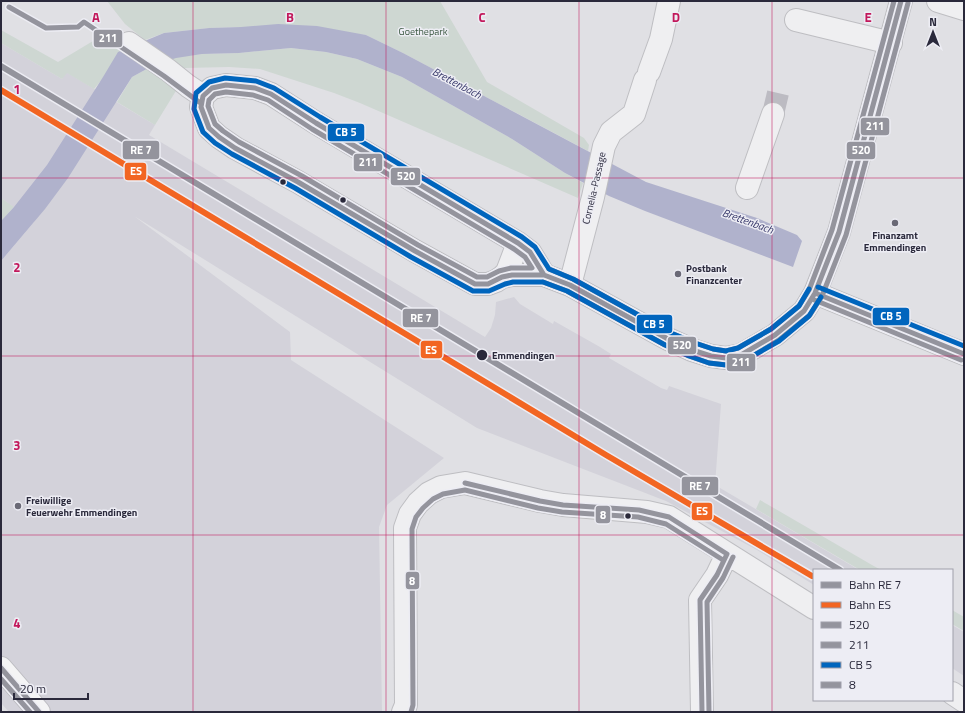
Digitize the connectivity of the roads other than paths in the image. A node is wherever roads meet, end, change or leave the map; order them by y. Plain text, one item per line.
1 (669, 1) edge
2 (902, 1) edge
3 (938, 1) edge
4 (964, 9) edge
5 (796, 20) dead end
6 (129, 43) dead end
7 (891, 43) junction
8 (203, 96) junction
9 (773, 114) tunnel mouth
10 (747, 188) dead end
11 (518, 242) junction
12 (544, 275) junction
13 (502, 277) junction
14 (570, 285) junction
15 (815, 293) junction
16 (964, 354) edge
17 (727, 554) junction
18 (813, 607) edge
19 (1, 668) edge
20 (953, 694) edge
21 (964, 700) edge
22 (39, 712) edge
23 (403, 712) edge
24 (702, 712) edge

1 - 14 street, Cornelia-Passage
2 - 7 street
3 - 4 street
5 - 7 street
6 - 8 street
7 - 15 street
8 - 11 street
8 - 13 street
9 - 10 street
11 - 12 street
11 - 13 street
12 - 13 street
12 - 14 street
14 - 15 street
15 - 16 street
17 - 18 street
17 - 23 street
17 - 24 street
19 - 22 main road
20 - 21 street

